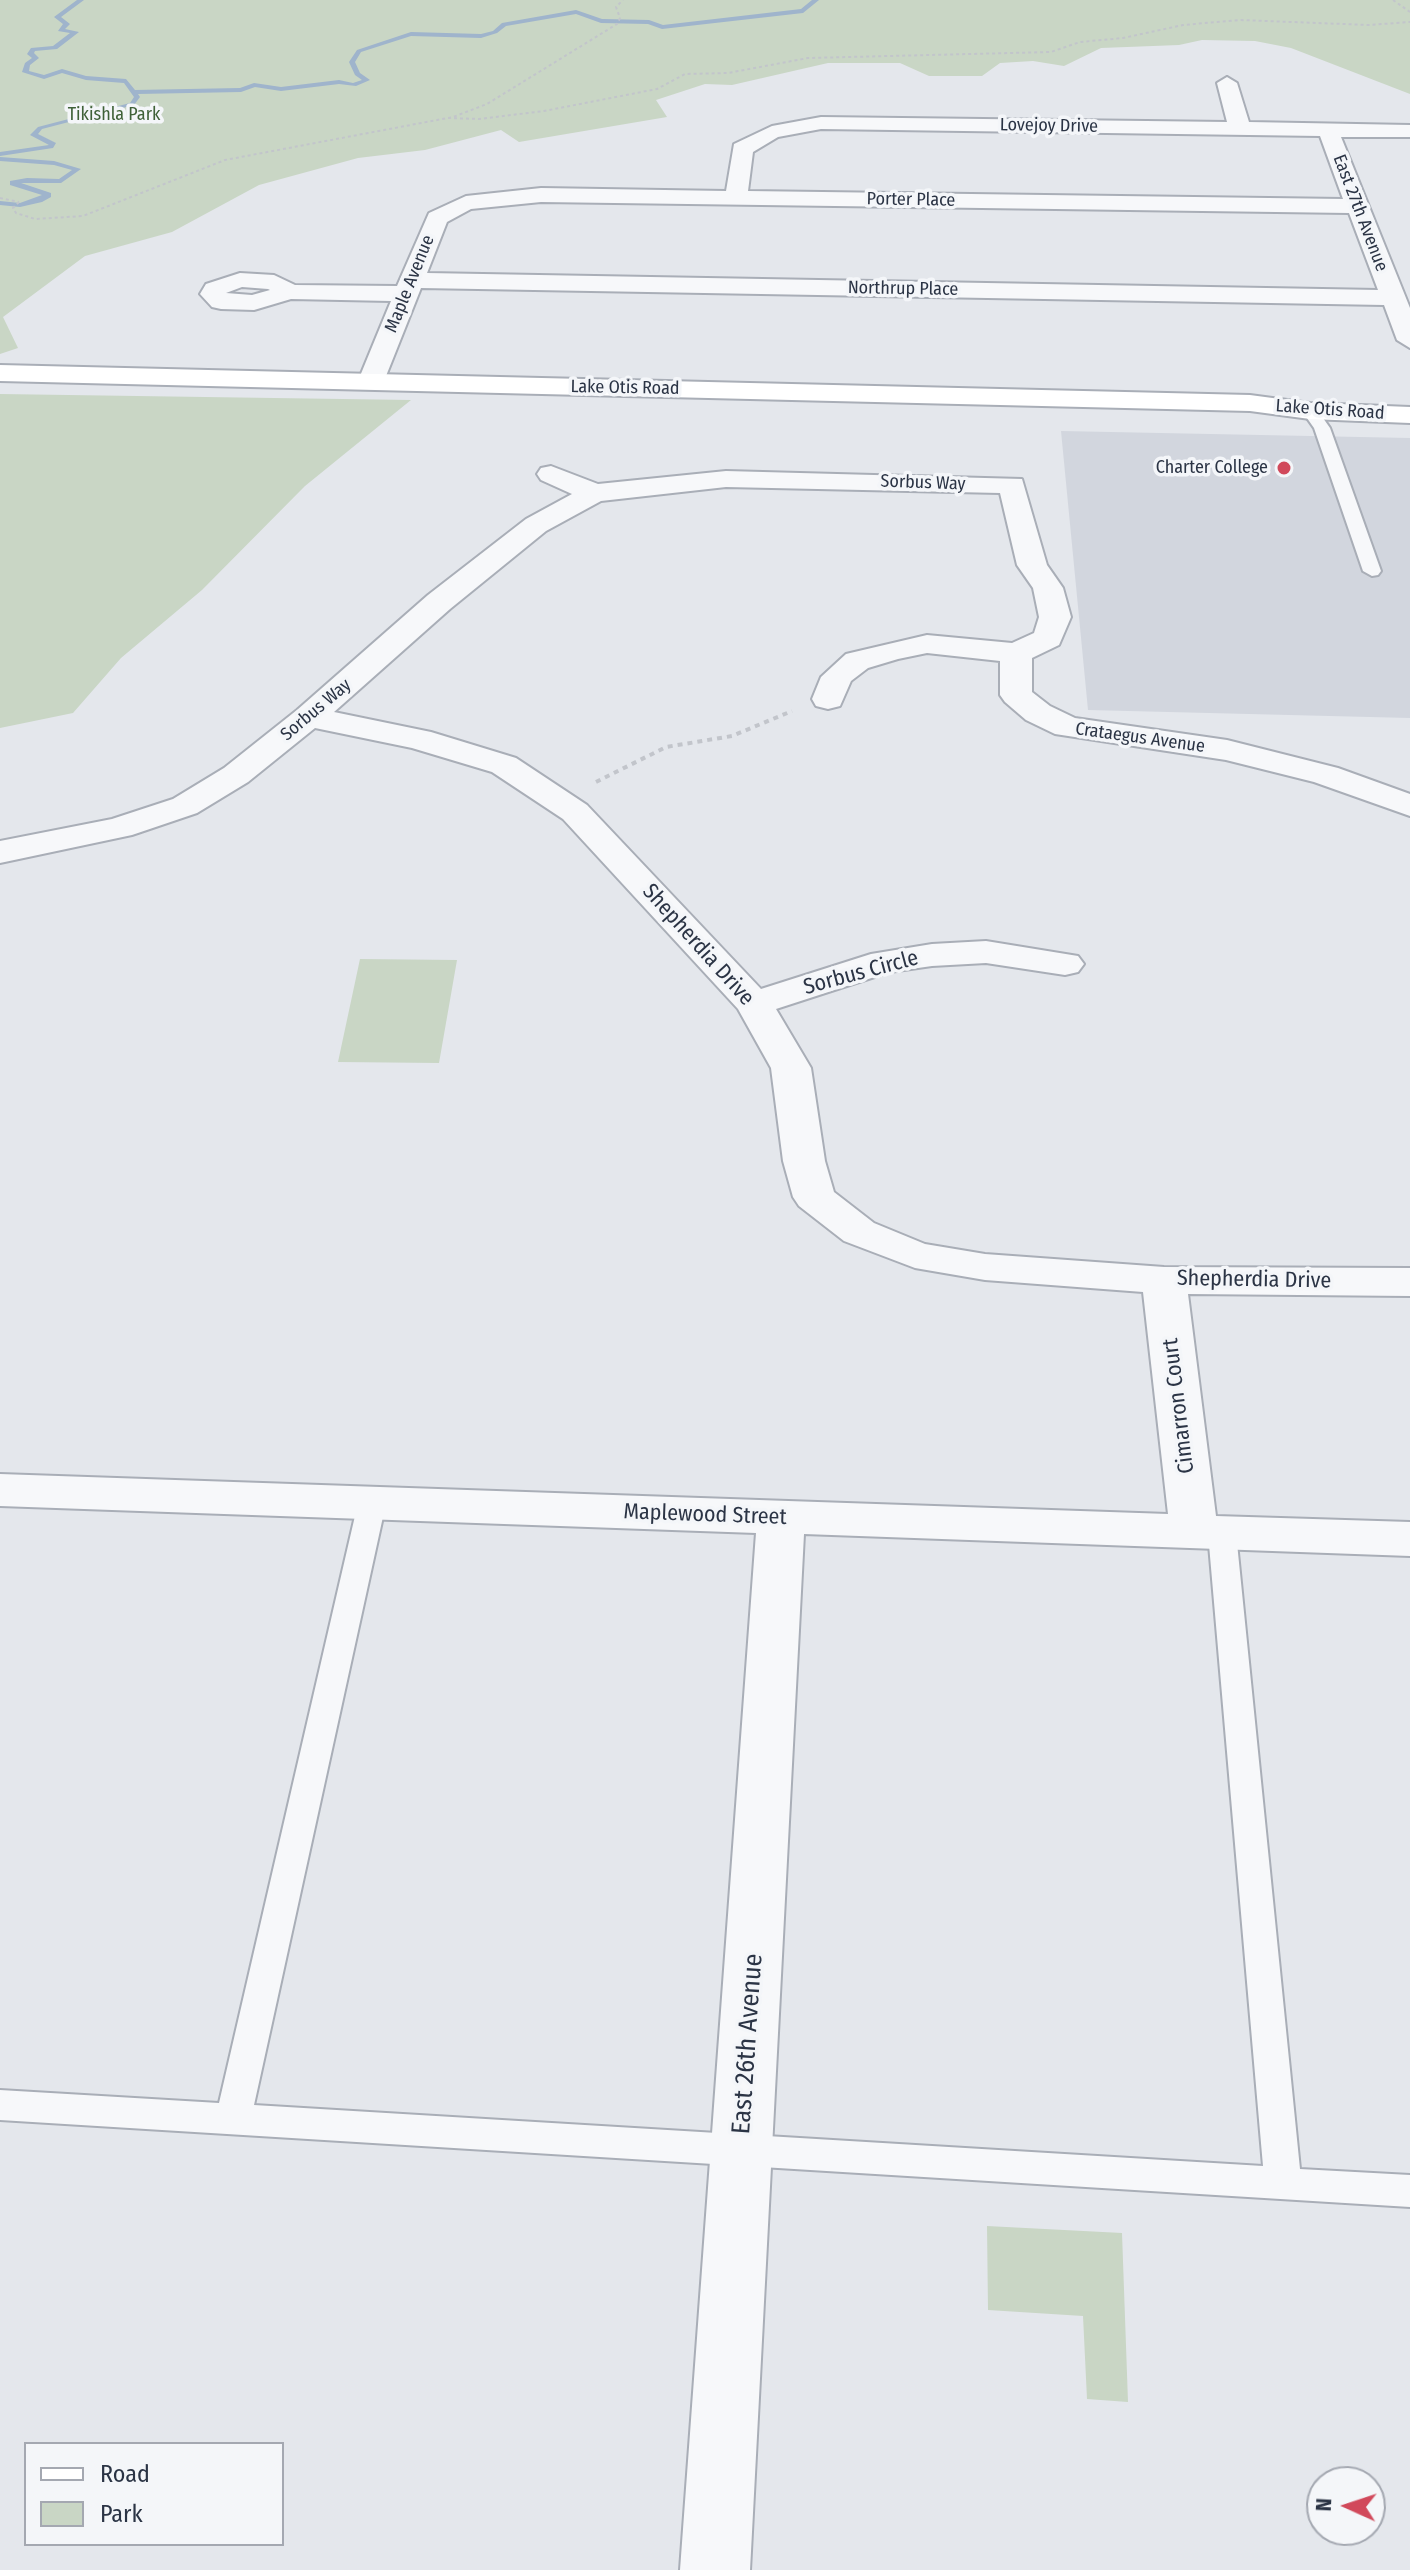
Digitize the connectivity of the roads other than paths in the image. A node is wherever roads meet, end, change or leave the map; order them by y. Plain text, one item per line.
1 (1227, 83) dead end
2 (1240, 129) junction
3 (1328, 130) junction
4 (1410, 131) edge
5 (736, 198) junction
6 (466, 203) joint
7 (1356, 206) junction
8 (409, 287) junction
9 (289, 292) dead end
10 (1393, 298) junction
11 (1410, 340) edge
12 (0, 373) edge
13 (371, 381) junction
14 (1410, 400) edge
15 (1250, 403) junction
16 (1310, 411) junction
17 (1410, 415) edge
18 (551, 474) dead end
19 (594, 493) junction
20 (1372, 571) dead end
21 (1016, 653) junction
22 (828, 699) road end
23 (309, 717) junction
24 (1410, 806) edge
25 (0, 852) edge
26 (1065, 964) dead end
27 (754, 1004) junction
28 (1164, 1280) junction
29 (1410, 1282) edge
30 (0, 1490) edge
31 (372, 1503) junction
32 (781, 1518) junction
33 (1208, 1532) junction
34 (1410, 1539) edge
35 (0, 2105) edge
36 (233, 2120) junction
37 (741, 2151) junction
38 (1283, 2184) junction
39 (1410, 2191) edge
40 (715, 2570) edge

1 - 2 street
2 - 3 street, Lovejoy Drive
2 - 5 street, Lovejoy Drive
3 - 4 street, Lovejoy Drive
3 - 7 street, East 27th Avenue
5 - 6 street, Porter Place
5 - 7 street, Porter Place
6 - 8 street, Maple Avenue
7 - 10 street, East 27th Avenue
8 - 9 street, Northrup Place
8 - 10 street, Northrup Place
8 - 13 street, Maple Avenue
10 - 11 street, East 27th Avenue
12 - 13 main road, Lake Otis Road
13 - 15 main road, Lake Otis Road
14 - 15 main road, Lake Otis Road
15 - 16 main road, Lake Otis Road
16 - 17 main road, Lake Otis Road
16 - 20 lane
18 - 19 street, Sorbus Way
19 - 21 street, Sorbus Way
19 - 23 street, Sorbus Way
21 - 22 street
21 - 24 street, Crataegus Avenue
23 - 25 street, Sorbus Way
23 - 27 street, Shepherdia Drive
26 - 27 street, Sorbus Circle
27 - 28 street, Shepherdia Drive
28 - 29 street, Shepherdia Drive
28 - 33 street, Cimarron Court
30 - 31 street, Maplewood Street
31 - 32 street, Maplewood Street
31 - 36 lane
32 - 33 street, Maplewood Street
32 - 37 street, East 26th Avenue
33 - 34 street, Maplewood Street
33 - 38 lane
35 - 36 lane
36 - 37 lane
37 - 38 lane
37 - 40 street, East 26th Avenue
38 - 39 lane

